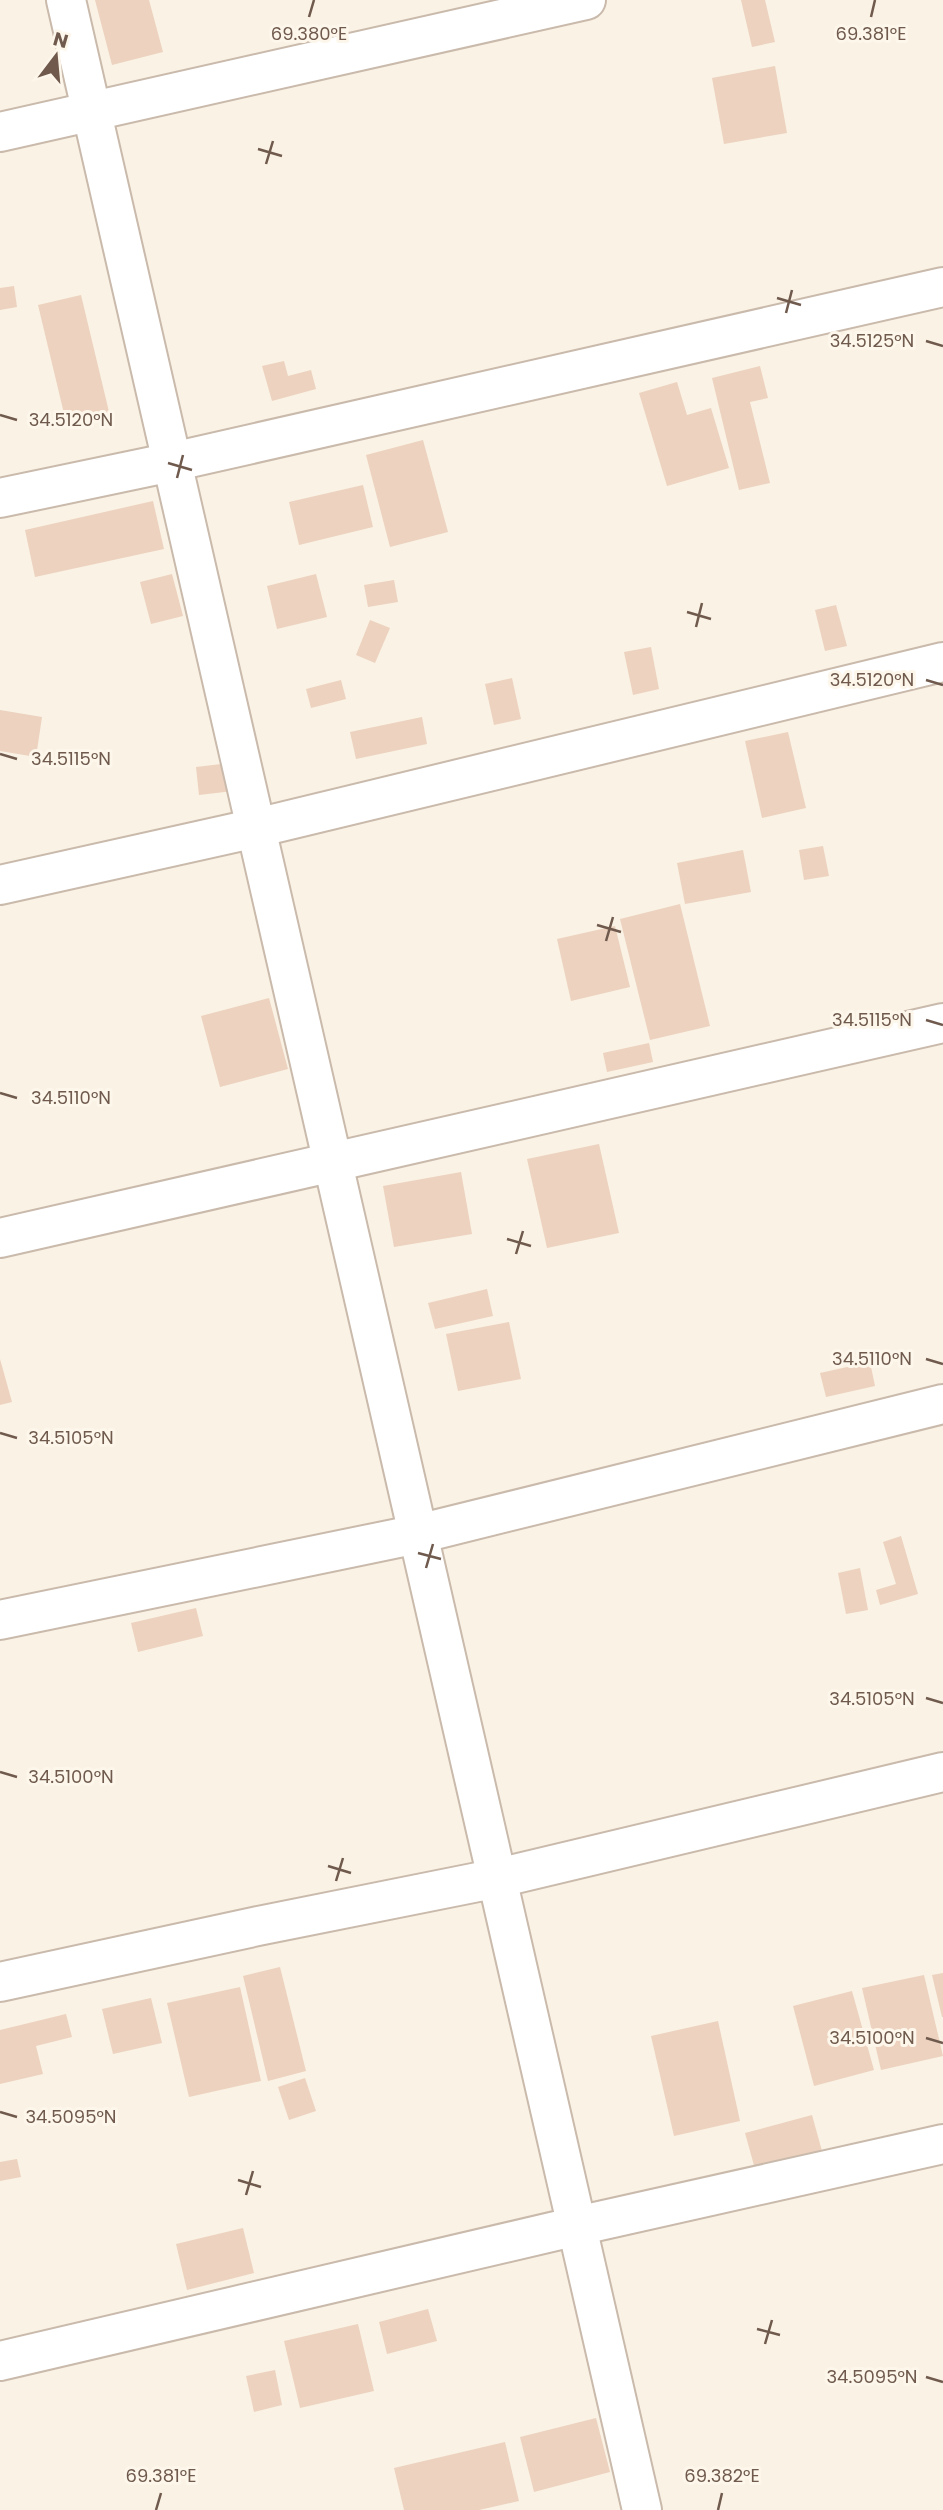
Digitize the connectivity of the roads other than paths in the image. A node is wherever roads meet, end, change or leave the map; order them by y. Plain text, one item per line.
1 (66, 0) edge
2 (586, 0) edge
3 (92, 113) junction
4 (0, 132) edge
5 (943, 286) edge
6 (172, 462) junction
7 (0, 498) edge
8 (943, 662) edge
9 (256, 828) junction
10 (0, 885) edge
11 (943, 1023) edge
12 (333, 1163) junction
13 (0, 1238) edge
14 (943, 1404) edge
15 (418, 1534) junction
16 (0, 1620) edge
17 (943, 1772) edge
18 (498, 1878) junction
19 (0, 1982) edge
20 (943, 2144) edge
21 (577, 2226) junction
22 (0, 2361) edge
23 (642, 2510) edge

1 - 3 street
2 - 3 street
3 - 4 street
3 - 6 street
5 - 6 street
6 - 7 street
6 - 9 street
8 - 9 street
9 - 10 street
9 - 12 street
11 - 12 street
12 - 13 street
12 - 15 street
14 - 15 street
15 - 16 street
15 - 18 street
17 - 18 street
18 - 19 street
18 - 21 street
20 - 21 street
21 - 22 street
21 - 23 street

